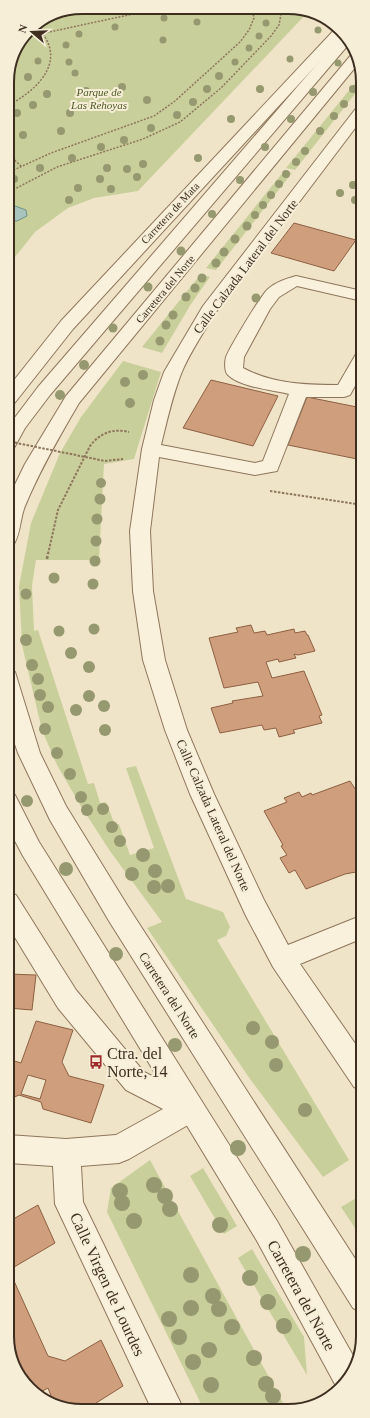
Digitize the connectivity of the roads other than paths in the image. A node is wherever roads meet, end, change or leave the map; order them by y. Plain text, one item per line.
1 (337, 35) edge
2 (343, 42) edge
3 (353, 62) edge
4 (356, 118) edge
5 (356, 295) edge
6 (356, 369) edge
7 (299, 391) junction
8 (14, 392) edge
9 (14, 431) edge
10 (151, 449) junction
11 (14, 508) edge
12 (14, 706) edge
13 (14, 814) edge
14 (14, 913) edge
15 (356, 929) edge
16 (282, 959) junction
17 (356, 1068) edge
18 (190, 1109) junction
19 (14, 1149) edge
20 (66, 1153) junction
21 (356, 1287) edge
22 (345, 1372) edge
23 (165, 1404) edge

1 - 8 street, Carretera de Mata
2 - 9 street, Carretera del Norte
3 - 11 street, Carretera del Norte
4 - 10 street, Calle Calzada Lateral del Norte
5 - 7 street
6 - 7 street
7 - 10 street
10 - 16 street, Calle Calzada Lateral del Norte
12 - 21 street, Carretera del Norte
13 - 18 street, Carretera del Norte
14 - 18 street
15 - 16 street
16 - 17 street, Calle Calzada Lateral del Norte
18 - 20 street
18 - 22 street, Carretera del Norte
19 - 20 street
20 - 23 street, Calle Virgen de Lourdes

